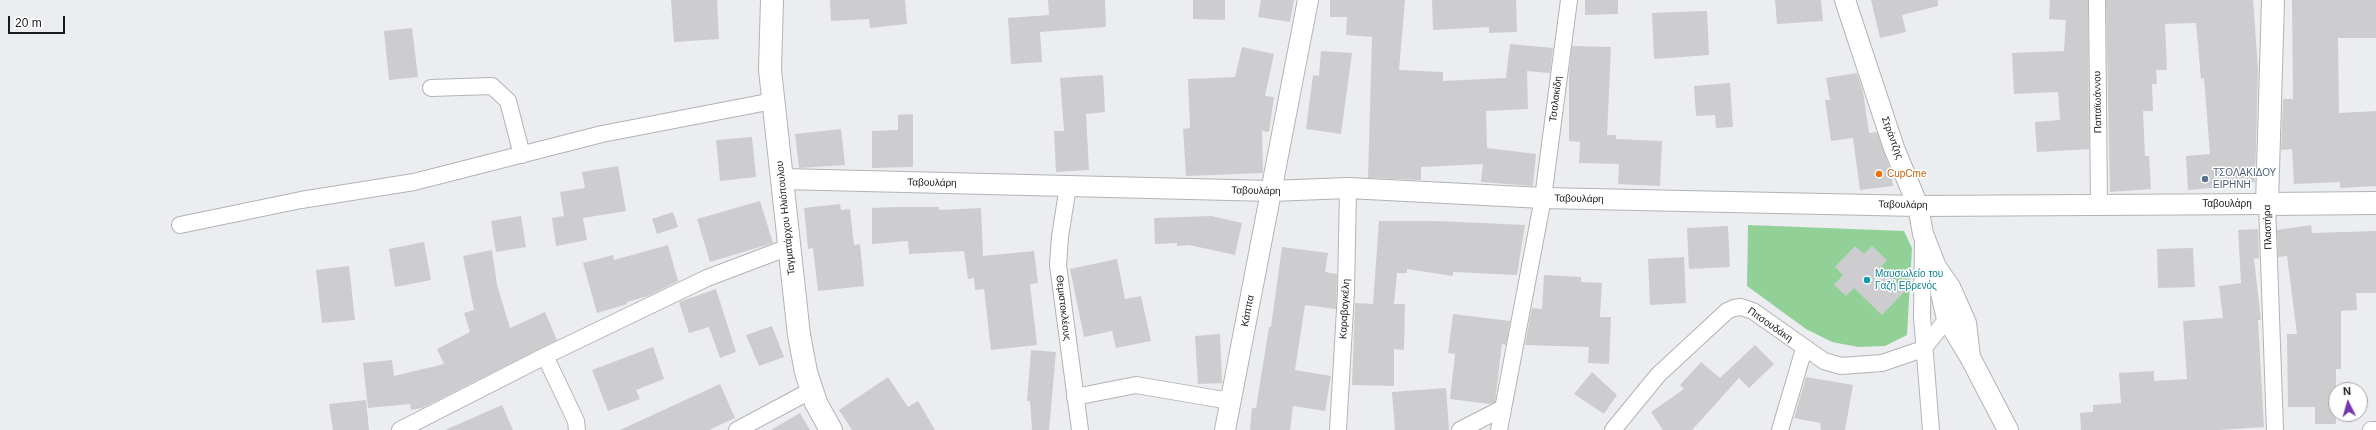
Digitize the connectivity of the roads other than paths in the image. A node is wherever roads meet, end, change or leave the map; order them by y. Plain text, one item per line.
1 (772, 0) edge
2 (1308, 0) edge
3 (1569, 0) edge
4 (1845, 0) edge
5 (2097, 0) edge
6 (2273, 0) edge
7 (431, 88) dead end
8 (773, 101) junction
9 (522, 155) junction
10 (783, 179) junction
11 (1068, 186) junction
12 (1348, 188) junction
13 (1271, 192) junction
14 (1543, 198) junction
15 (2376, 203) edge
16 (2099, 204) junction
17 (2268, 204) junction
18 (1918, 206) junction
19 (180, 225) dead end
20 (1923, 234) junction
21 (789, 247) junction
22 (1940, 275) junction
23 (1922, 317) junction
24 (1947, 319) junction
25 (1804, 349) junction
26 (1923, 349) junction
27 (544, 356) junction
28 (1970, 357) junction
29 (812, 390) junction
30 (1075, 398) junction
31 (1230, 401) junction
32 (1503, 408) junction
33 (400, 430) edge
34 (577, 430) edge
35 (736, 430) edge
36 (830, 430) edge
37 (1080, 430) edge
38 (1225, 430) edge
39 (1338, 430) edge
40 (1460, 430) edge
41 (1498, 430) edge
42 (1613, 430) edge
43 (1780, 430) edge
44 (1931, 430) edge
45 (2008, 430) edge
46 (2276, 430) edge
47 (2371, 430) edge
48 (2376, 430) edge

1 - 8 main road, Ταγματάρχου Ηλιόπουλου
2 - 13 street, Κάππα
3 - 14 street, Τσαλακίδη
4 - 18 street, Στράντζης
5 - 16 street, Παπαϊωάννου
6 - 17 main road, Πλαστήρα
7 - 9 street
8 - 9 street
8 - 10 main road, Ταγματάρχου Ηλιόπουλου
9 - 19 street
10 - 11 street, Ταβουλάρη
10 - 21 main road, Ταγματάρχου Ηλιόπουλου
11 - 13 street, Ταβουλάρη
11 - 30 street, Θεμιστοκλέους
12 - 13 street, Ταβουλάρη
12 - 14 street, Ταβουλάρη
12 - 39 street, Καραβαγκέλη
13 - 31 street, Κάππα
14 - 18 street, Ταβουλάρη
14 - 32 street, Τσαλακίδη
15 - 17 main road, Ταβουλάρη
16 - 17 street, Ταβουλάρη
16 - 18 street, Ταβουλάρη
17 - 46 street, Πλαστήρα
18 - 20 street, Στράντζης
20 - 22 street, Στράντζης
20 - 23 street
21 - 27 street
21 - 29 main road, Ταγματάρχου Ηλιόπουλου
22 - 23 street
22 - 24 street, Στράντζης
22 - 28 street, Στράντζης
23 - 26 street
24 - 26 street
24 - 28 street, Στράντζης
25 - 26 street, Πιτσουδάκη
25 - 42 street, Πιτσουδάκη
25 - 43 street
26 - 44 street
27 - 33 street
27 - 34 street
28 - 45 street, Στράντζης
29 - 35 street
29 - 36 main road, Ταγματάρχου Ηλιόπουλου
30 - 31 street
30 - 37 street, Θεμιστοκλέους
31 - 38 street, Κάππα
32 - 40 street
32 - 41 street, Τσαλακίδη
47 - 48 street

